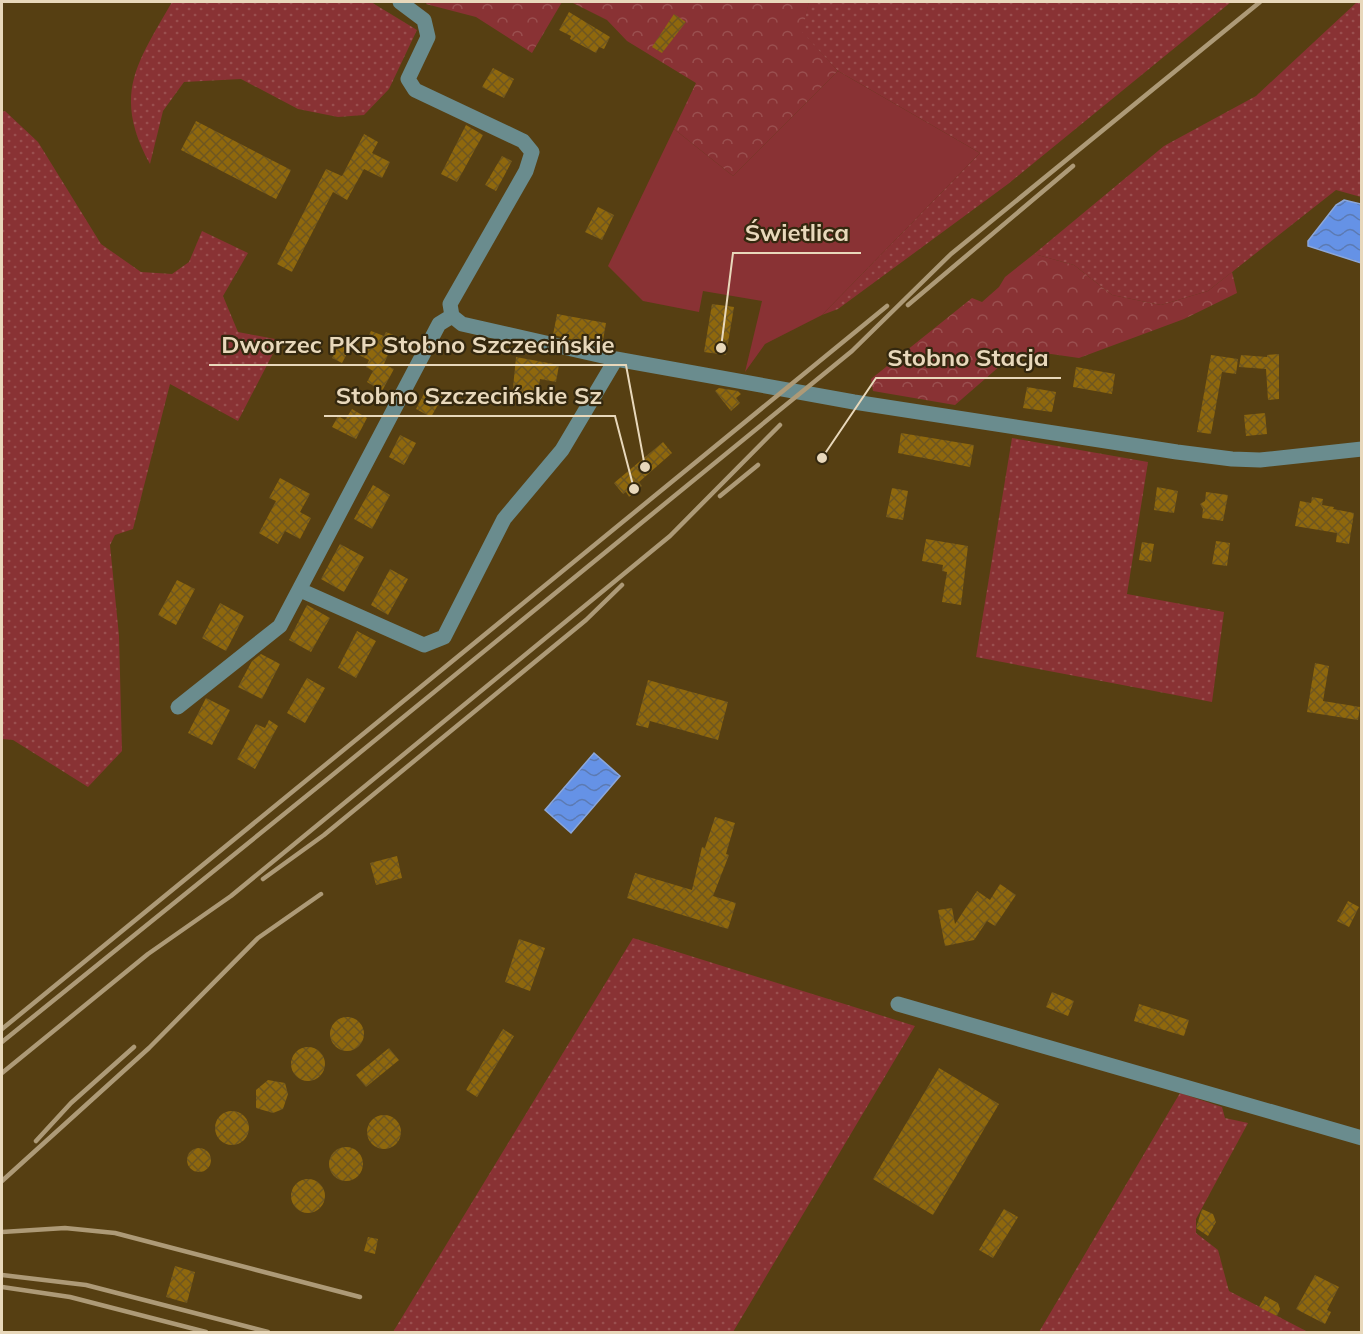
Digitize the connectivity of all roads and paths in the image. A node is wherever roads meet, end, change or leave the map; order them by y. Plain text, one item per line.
1 (400, 2) edge
2 (452, 316) junction
3 (616, 359) junction
4 (1362, 449) edge
5 (300, 590) junction
6 (178, 707) dead end
7 (898, 1004) dead end
8 (1362, 1138) edge

1 - 2 street
2 - 3 street
2 - 5 street
3 - 4 street
3 - 5 street
5 - 6 street
7 - 8 street

